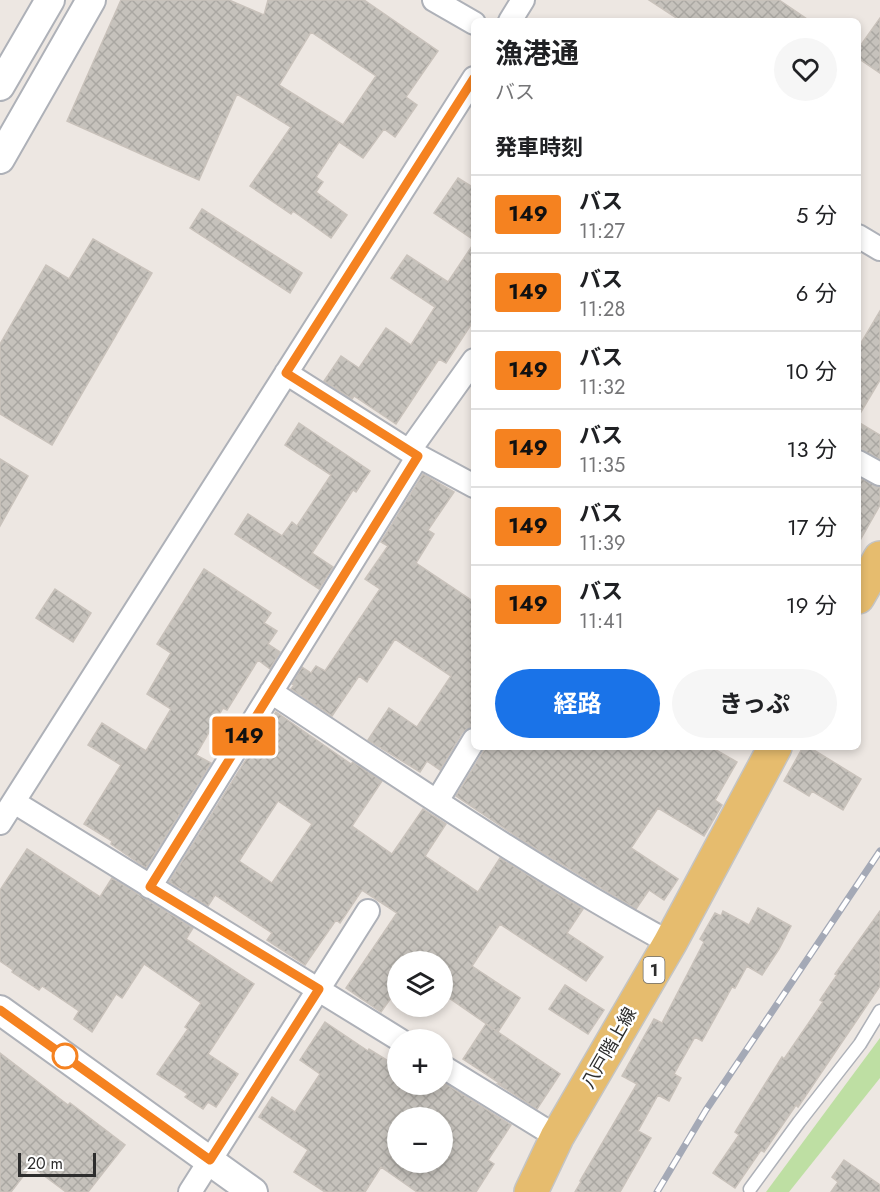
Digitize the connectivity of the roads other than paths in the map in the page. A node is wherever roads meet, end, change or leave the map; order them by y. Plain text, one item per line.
1 (50, 0) edge
2 (91, 0) edge
3 (434, 0) edge
4 (523, 0) edge
5 (512, 18) edge
6 (471, 21) edge
7 (471, 83) edge
8 (0, 86) edge
9 (0, 159) edge
10 (861, 238) edge
11 (880, 249) edge
12 (471, 365) edge
13 (286, 373) junction
14 (414, 454) junction
15 (861, 464) edge
16 (880, 474) edge
17 (471, 484) edge
18 (880, 558) edge
19 (861, 592) edge
20 (271, 692) junction
21 (471, 745) edge
22 (773, 750) edge
23 (437, 801) junction
24 (14, 802) junction
25 (0, 823) edge
26 (150, 887) junction
27 (368, 911) dead end
28 (670, 943) junction
29 (319, 989) junction
30 (0, 1010) edge
31 (880, 1011) edge
32 (387, 1032) edge
33 (453, 1073) edge
34 (557, 1137) junction
35 (210, 1160) junction
36 (750, 1189) dead end
37 (190, 1192) edge
38 (253, 1192) edge
39 (531, 1192) edge

1 - 8 street
2 - 9 street
3 - 6 street
4 - 5 street
7 - 13 street
10 - 11 street
12 - 14 street
13 - 14 street
13 - 24 street
14 - 17 street
14 - 20 street
15 - 16 street
18 - 19 main road
20 - 23 street
20 - 26 street
21 - 23 street
22 - 28 main road, 八戸階上線 / 1
23 - 28 street
24 - 25 street
24 - 26 street
26 - 29 street
27 - 29 street
28 - 34 main road, 八戸階上線 / 1
29 - 32 street
29 - 35 street
30 - 35 street
31 - 36 lane
33 - 34 street
34 - 39 main road, 八戸階上線 / 1
35 - 37 street
35 - 38 street

